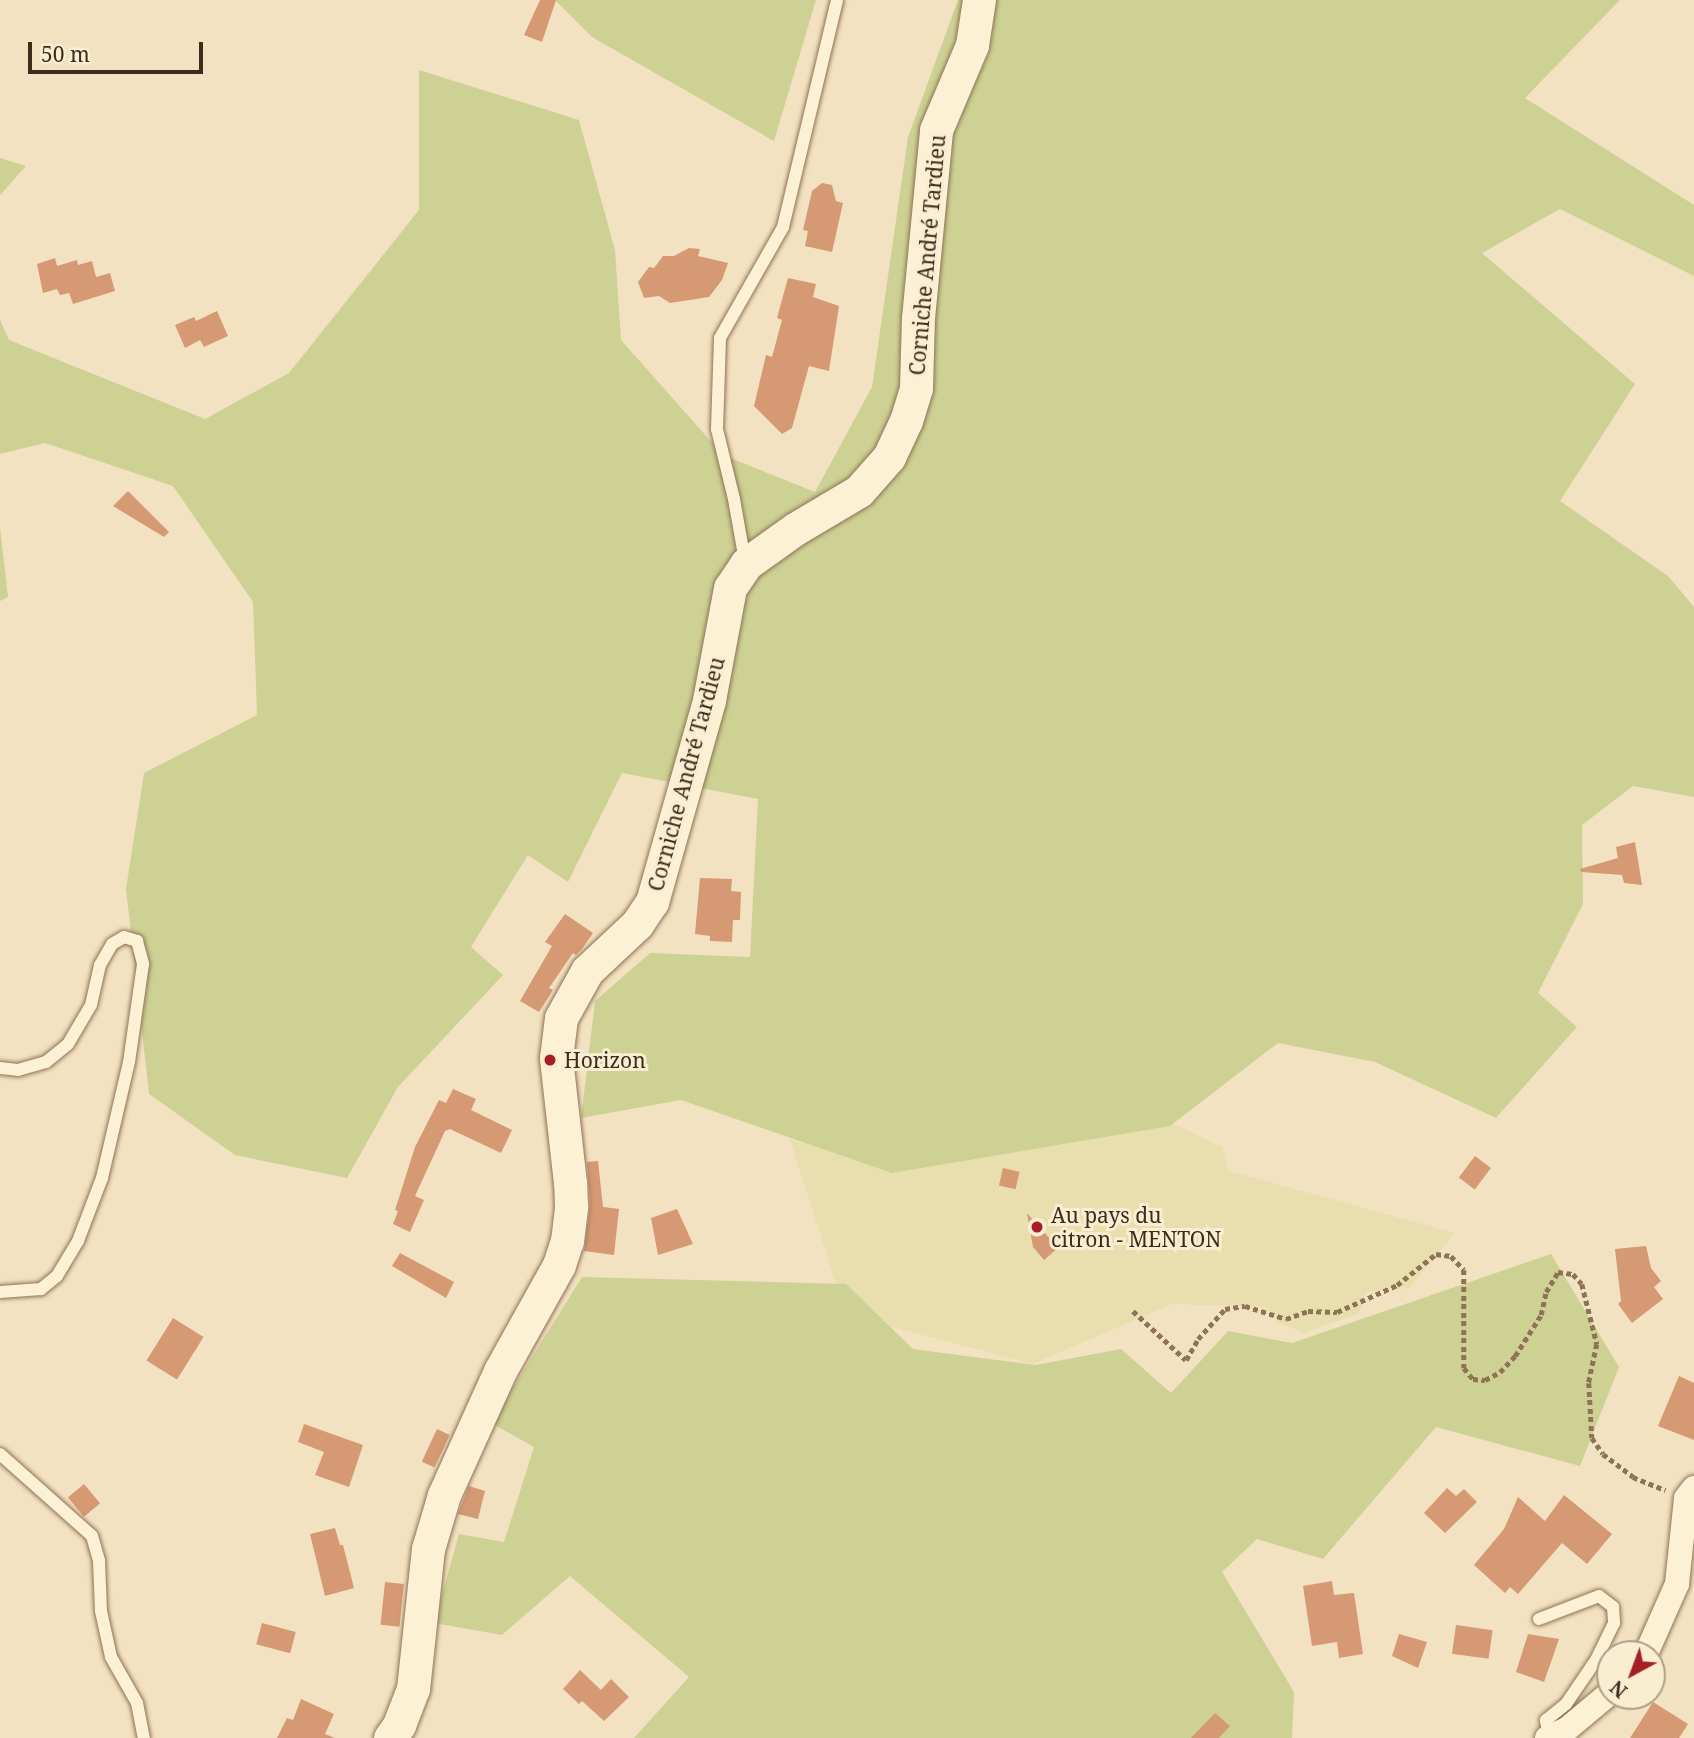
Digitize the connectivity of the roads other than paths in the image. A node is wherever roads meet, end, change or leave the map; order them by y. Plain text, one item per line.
1 (837, 0) edge
2 (979, 0) edge
3 (746, 564) junction
4 (0, 1068) edge
5 (0, 1292) edge
6 (0, 1454) edge
7 (1690, 1493) edge
8 (1539, 1619) dead end
9 (1652, 1640) edge
10 (1596, 1705) edge
11 (144, 1738) edge
12 (390, 1738) edge
13 (1548, 1738) edge

1 - 3 lane
2 - 3 street, Corniche André Tardieu
3 - 12 street, Corniche André Tardieu
4 - 5 lane
6 - 11 lane
7 - 9 street
8 - 13 lane
10 - 13 street

